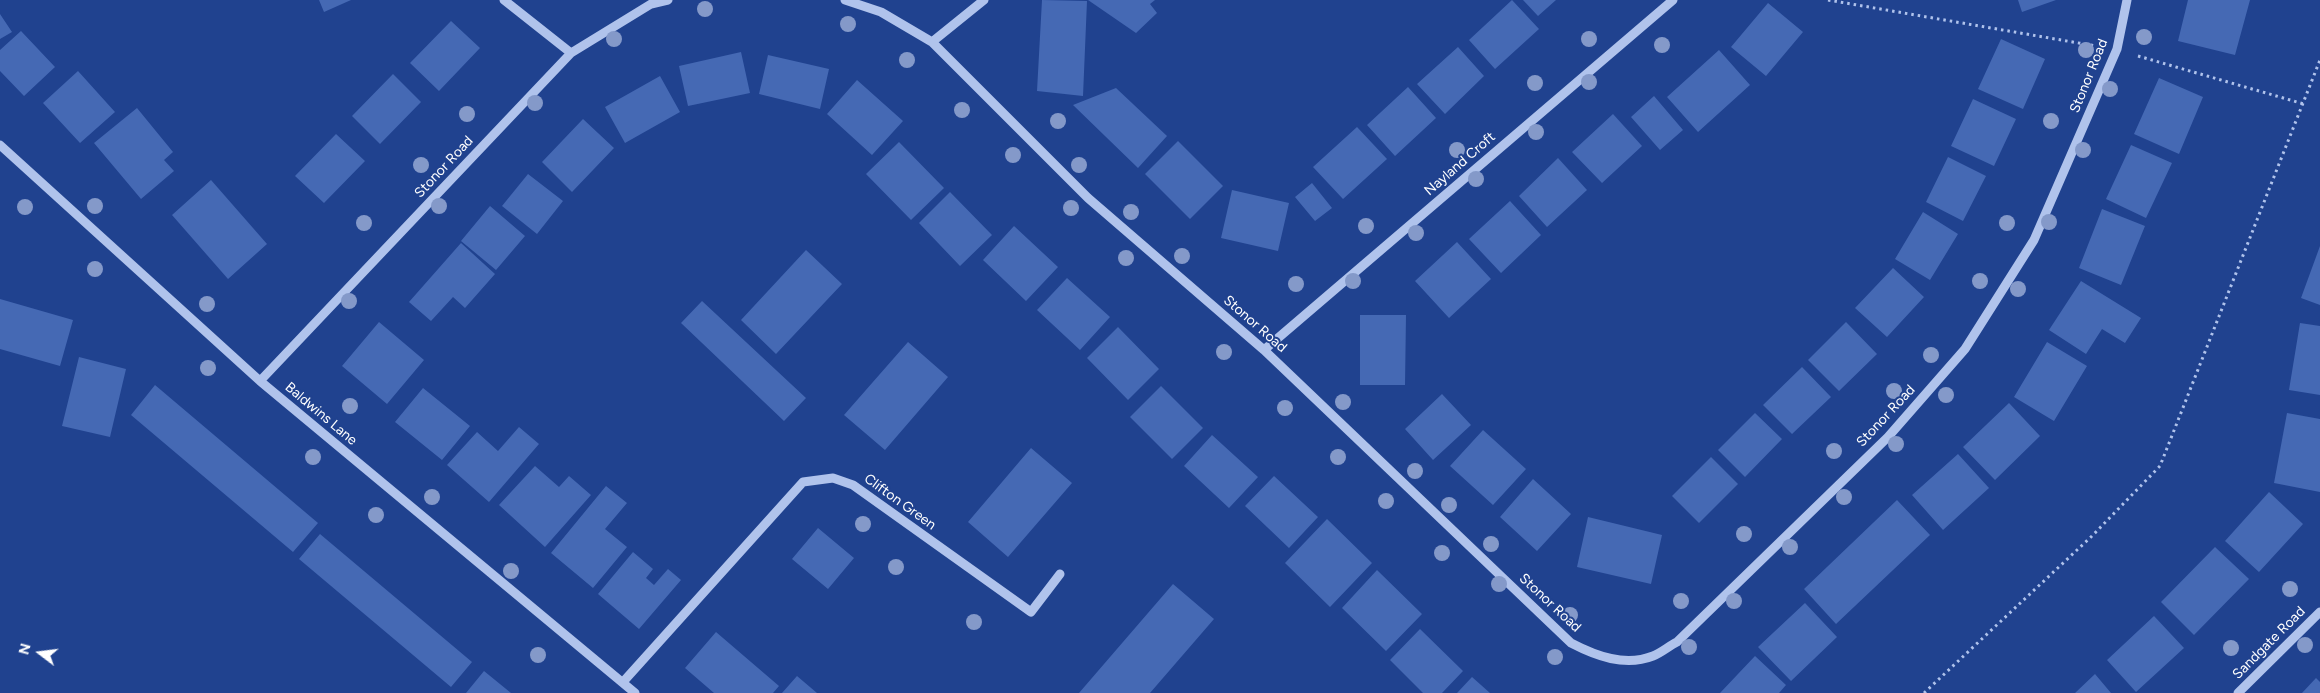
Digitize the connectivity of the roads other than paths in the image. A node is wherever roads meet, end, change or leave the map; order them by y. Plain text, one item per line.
1 (504, 0) edge
2 (668, 0) edge
3 (845, 0) edge
4 (984, 0) edge
5 (1673, 0) edge
6 (2127, 0) edge
7 (932, 42) junction
8 (571, 53) junction
9 (0, 146) edge
10 (1264, 350) junction
11 (260, 381) junction
12 (1060, 574) dead end
13 (2320, 612) edge
14 (623, 682) junction
15 (635, 693) edge
16 (2238, 693) edge

1 - 8 street
2 - 8 street, Stonor Road
3 - 7 street, Stonor Road
4 - 7 street
5 - 10 street, Nayland Croft
6 - 10 street, Stonor Road
7 - 10 street, Stonor Road
8 - 11 street, Stonor Road
9 - 11 street, Baldwins Lane
11 - 14 street, Baldwins Lane
12 - 14 street, Clifton Green
13 - 16 street, Sandgate Road
14 - 15 street, Baldwins Lane

